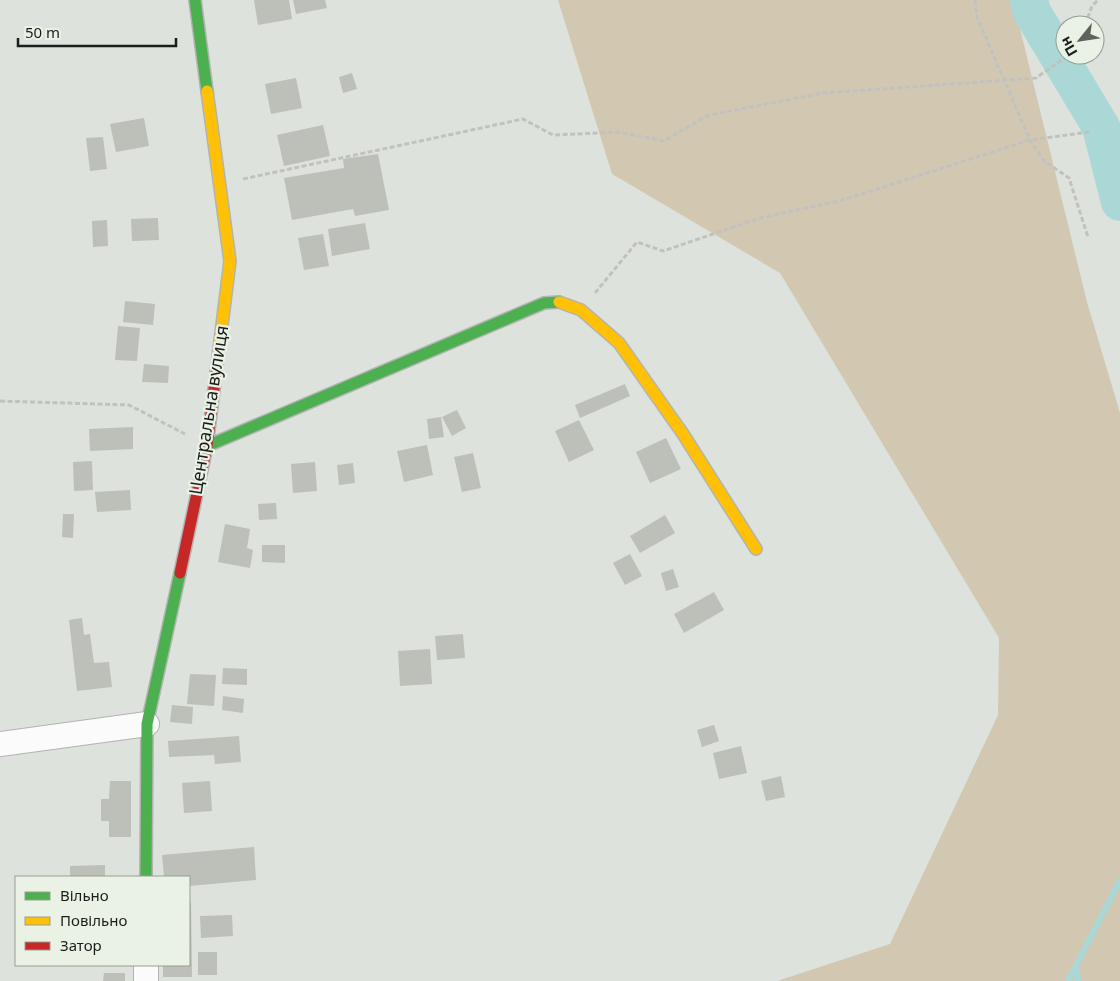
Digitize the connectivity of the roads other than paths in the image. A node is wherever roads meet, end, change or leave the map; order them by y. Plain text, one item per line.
1 (195, 0) edge
2 (207, 446) junction
3 (756, 549) dead end
4 (147, 724) junction
5 (0, 744) edge
6 (146, 876) edge
7 (146, 966) edge
8 (146, 981) edge

1 - 2 street, Центральна вулиця
2 - 3 street
2 - 4 street, Центральна вулиця
4 - 5 street
4 - 6 street, Центральна вулиця
7 - 8 street

